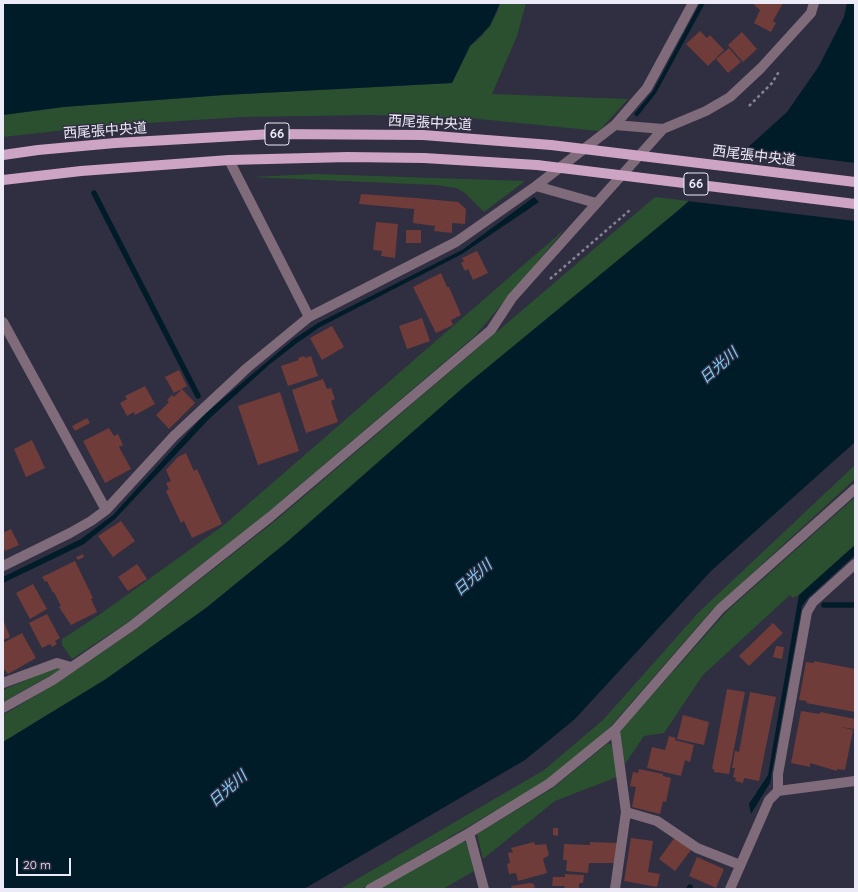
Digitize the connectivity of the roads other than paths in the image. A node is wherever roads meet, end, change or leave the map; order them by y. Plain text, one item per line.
1 (693, 3) edge
2 (814, 3) edge
3 (615, 125) junction
4 (663, 129) junction
5 (3, 155) edge
6 (229, 160) junction
7 (3, 180) edge
8 (855, 182) edge
9 (536, 186) junction
10 (596, 203) junction
11 (855, 204) edge
12 (309, 317) junction
13 (3, 322) edge
14 (855, 489) edge
15 (106, 510) junction
16 (855, 564) edge
17 (3, 566) edge
18 (71, 667) junction
19 (3, 684) edge
20 (3, 708) edge
21 (615, 730) junction
22 (855, 781) edge
23 (778, 791) junction
24 (626, 812) junction
25 (469, 833) junction
26 (740, 865) junction
27 (370, 889) edge
28 (484, 889) edge
29 (615, 889) edge
30 (730, 889) edge

1 - 3 street
2 - 4 street
3 - 4 street
3 - 9 street
4 - 10 street
5 - 8 main road, 西尾張中央道 / 66, bridge
6 - 7 main road, 66
6 - 11 main road, 66, bridge
6 - 12 street
9 - 10 street
9 - 12 street
10 - 18 street
12 - 15 street
13 - 15 street
14 - 21 street
15 - 17 street
16 - 23 street
18 - 19 street
18 - 20 street
21 - 24 street
21 - 25 street
22 - 23 street
23 - 26 street
24 - 26 street
24 - 29 street
25 - 27 street
25 - 28 street
26 - 30 street

